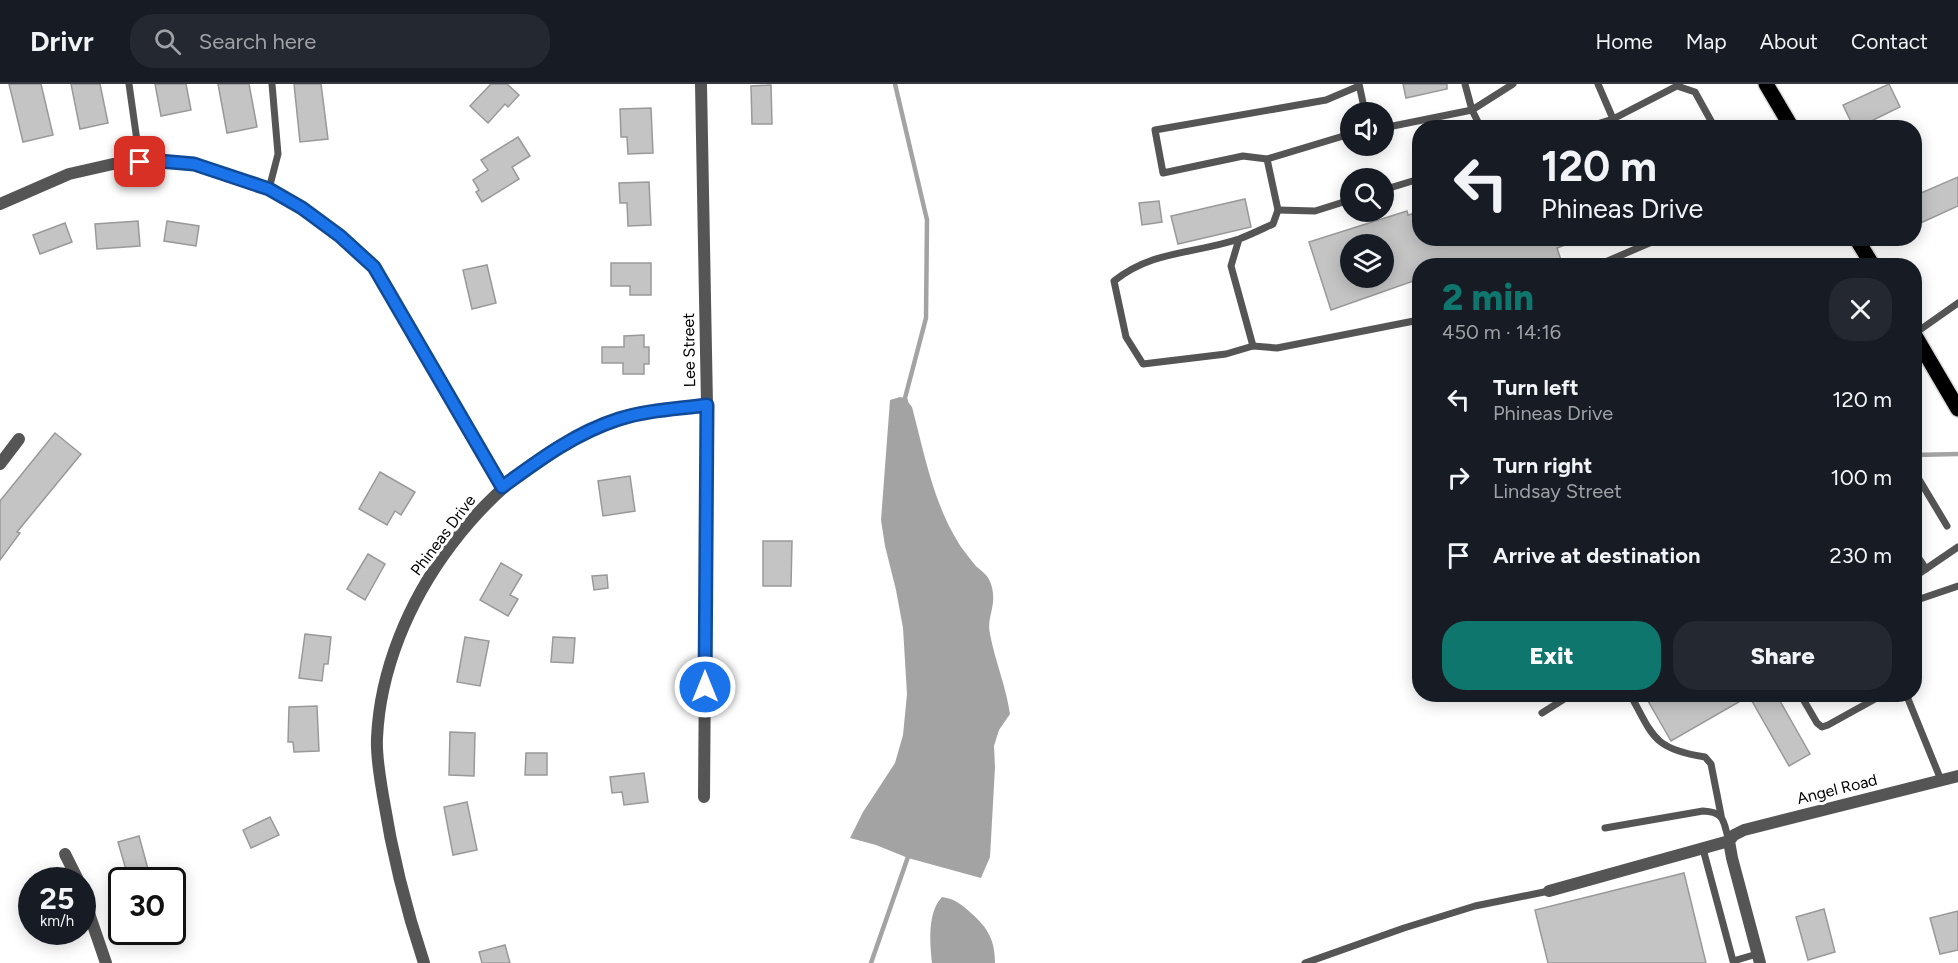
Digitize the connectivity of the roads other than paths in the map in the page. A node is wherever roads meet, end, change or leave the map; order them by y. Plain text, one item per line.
1 (129, 84) edge
2 (272, 84) edge
3 (701, 84) edge
4 (1465, 84) edge
5 (1513, 84) edge
6 (1598, 84) edge
7 (1766, 84) edge
8 (1359, 85) edge
9 (1363, 102) edge
10 (1472, 110) junction
11 (1613, 118) junction
12 (1423, 120) edge
13 (1477, 120) edge
14 (1607, 120) edge
15 (1711, 120) edge
16 (1787, 120) edge
17 (1412, 122) edge
18 (1394, 126) edge
19 (1340, 137) edge
20 (1267, 159) junction
21 (140, 162) junction
22 (1412, 181) edge
23 (1394, 187) edge
24 (269, 189) junction
25 (1340, 203) edge
26 (0, 204) edge
27 (1278, 210) junction
28 (1239, 239) junction
29 (1642, 246) edge
30 (1615, 258) edge
31 (1958, 303) edge
32 (1412, 321) edge
33 (1922, 328) edge
34 (1253, 346) junction
35 (1922, 348) edge
36 (707, 405) junction
37 (1958, 409) edge
38 (19, 439) dead end
39 (0, 464) edge
40 (1922, 484) edge
41 (502, 487) junction
42 (1947, 526) dead end
43 (1958, 547) edge
44 (1922, 563) edge
45 (1926, 569) junction
46 (1922, 572) edge
47 (1958, 586) edge
48 (1922, 598) edge
49 (1559, 702) edge
50 (1634, 702) edge
51 (1805, 702) edge
52 (1869, 702) edge
53 (1909, 702) edge
54 (1542, 713) dead end
55 (1958, 776) edge
56 (1941, 780) junction
57 (704, 797) dead end
58 (1721, 815) junction
59 (1605, 828) dead end
60 (1729, 841) junction
61 (1703, 849) junction
62 (65, 854) dead end
63 (72, 867) edge
64 (1549, 891) joint
65 (96, 934) edge
66 (1758, 959) edge
67 (106, 963) edge
68 (424, 963) edge
69 (1305, 963) edge

1 - 21 lane
2 - 24 lane
3 - 36 street, Lee Street
4 - 10 lane
5 - 10 lane
6 - 11 lane
7 - 16 main road
8 - 9 lane
8 - 20 lane
10 - 12 lane
10 - 13 lane
11 - 14 lane
11 - 15 lane
17 - 18 lane
19 - 20 lane
20 - 27 lane
21 - 24 street
21 - 26 street
22 - 23 lane
24 - 41 street
25 - 27 lane
27 - 28 lane
28 - 34 lane
28 - 34 lane
29 - 30 lane
31 - 33 lane
32 - 34 lane
35 - 37 main road
36 - 41 street, Phineas Drive
36 - 57 street, Lee Street
38 - 39 street
40 - 42 lane
41 - 68 street, Phineas Drive
43 - 45 lane
44 - 45 lane
45 - 46 lane
47 - 48 lane
49 - 54 lane
50 - 58 lane
51 - 52 lane
53 - 56 lane
55 - 56 street, Angel Road
56 - 60 street, Angel Road
58 - 59 lane
58 - 60 lane
60 - 61 street, Angel Road
60 - 66 street
61 - 64 street, Angel Road
61 - 66 lane
62 - 63 street
64 - 69 lane
65 - 67 street

